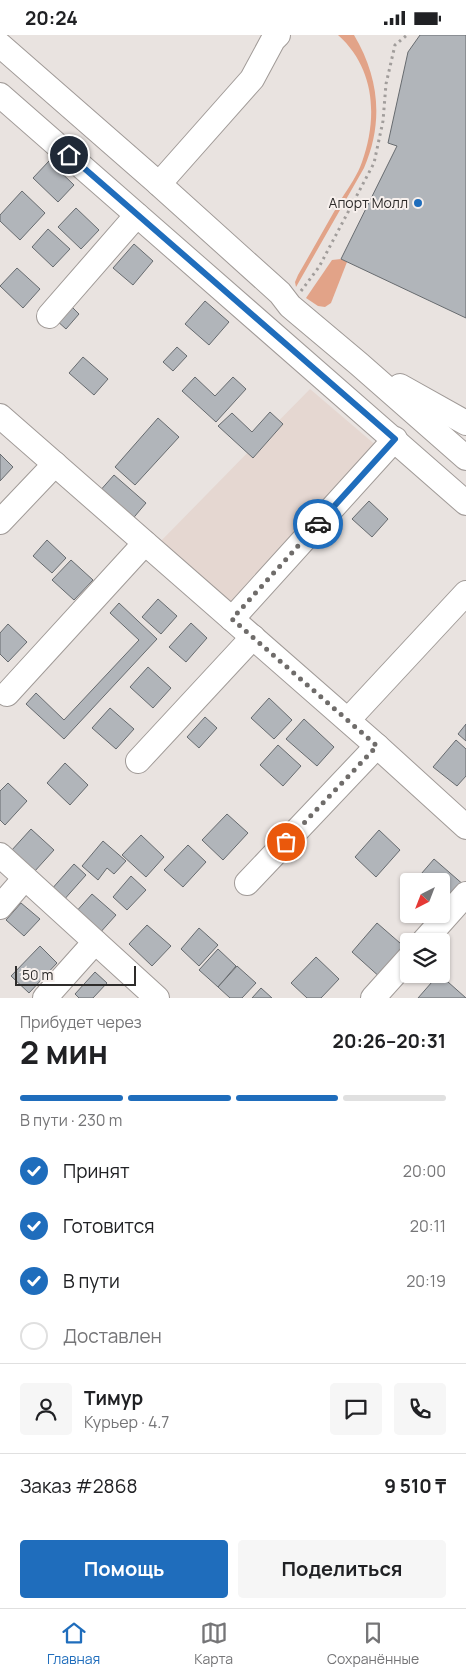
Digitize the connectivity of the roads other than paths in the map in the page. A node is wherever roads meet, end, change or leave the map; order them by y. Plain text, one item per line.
1 (17, 35) edge
2 (278, 35) edge
3 (0, 45) edge
4 (22, 64) junction
5 (0, 95) edge
6 (159, 184) junction
7 (137, 215) junction
8 (49, 316) dead end
9 (359, 363) junction
10 (0, 416) edge
11 (466, 423) edge
12 (395, 439) junction
13 (466, 458) edge
14 (55, 464) junction
15 (466, 503) edge
16 (0, 522) edge
17 (145, 543) junction
18 (466, 593) edge
19 (232, 619) junction
20 (253, 637) junction
21 (7, 694) dead end
22 (348, 720) junction
23 (377, 746) junction
24 (138, 761) dead end
25 (466, 827) edge
26 (0, 855) edge
27 (25, 879) junction
28 (247, 883) dead end
29 (466, 894) edge
30 (0, 907) edge
31 (431, 933) edge
32 (95, 942) junction
33 (400, 968) edge
34 (45, 998) edge
35 (157, 998) edge
36 (373, 998) edge

1 - 4 street
2 - 6 street
3 - 4 street
4 - 6 street
5 - 7 street
6 - 9 street
7 - 8 street
7 - 12 street
9 - 11 street
9 - 13 street
10 - 14 street
12 - 15 street
12 - 19 street
14 - 16 street
14 - 17 street
17 - 19 street
17 - 21 street
18 - 22 street
19 - 20 street
20 - 22 street
20 - 24 street
22 - 23 street
23 - 25 street
23 - 28 street
26 - 27 street
27 - 30 street
27 - 32 street
29 - 31 street
32 - 34 street
32 - 35 street
33 - 36 street

